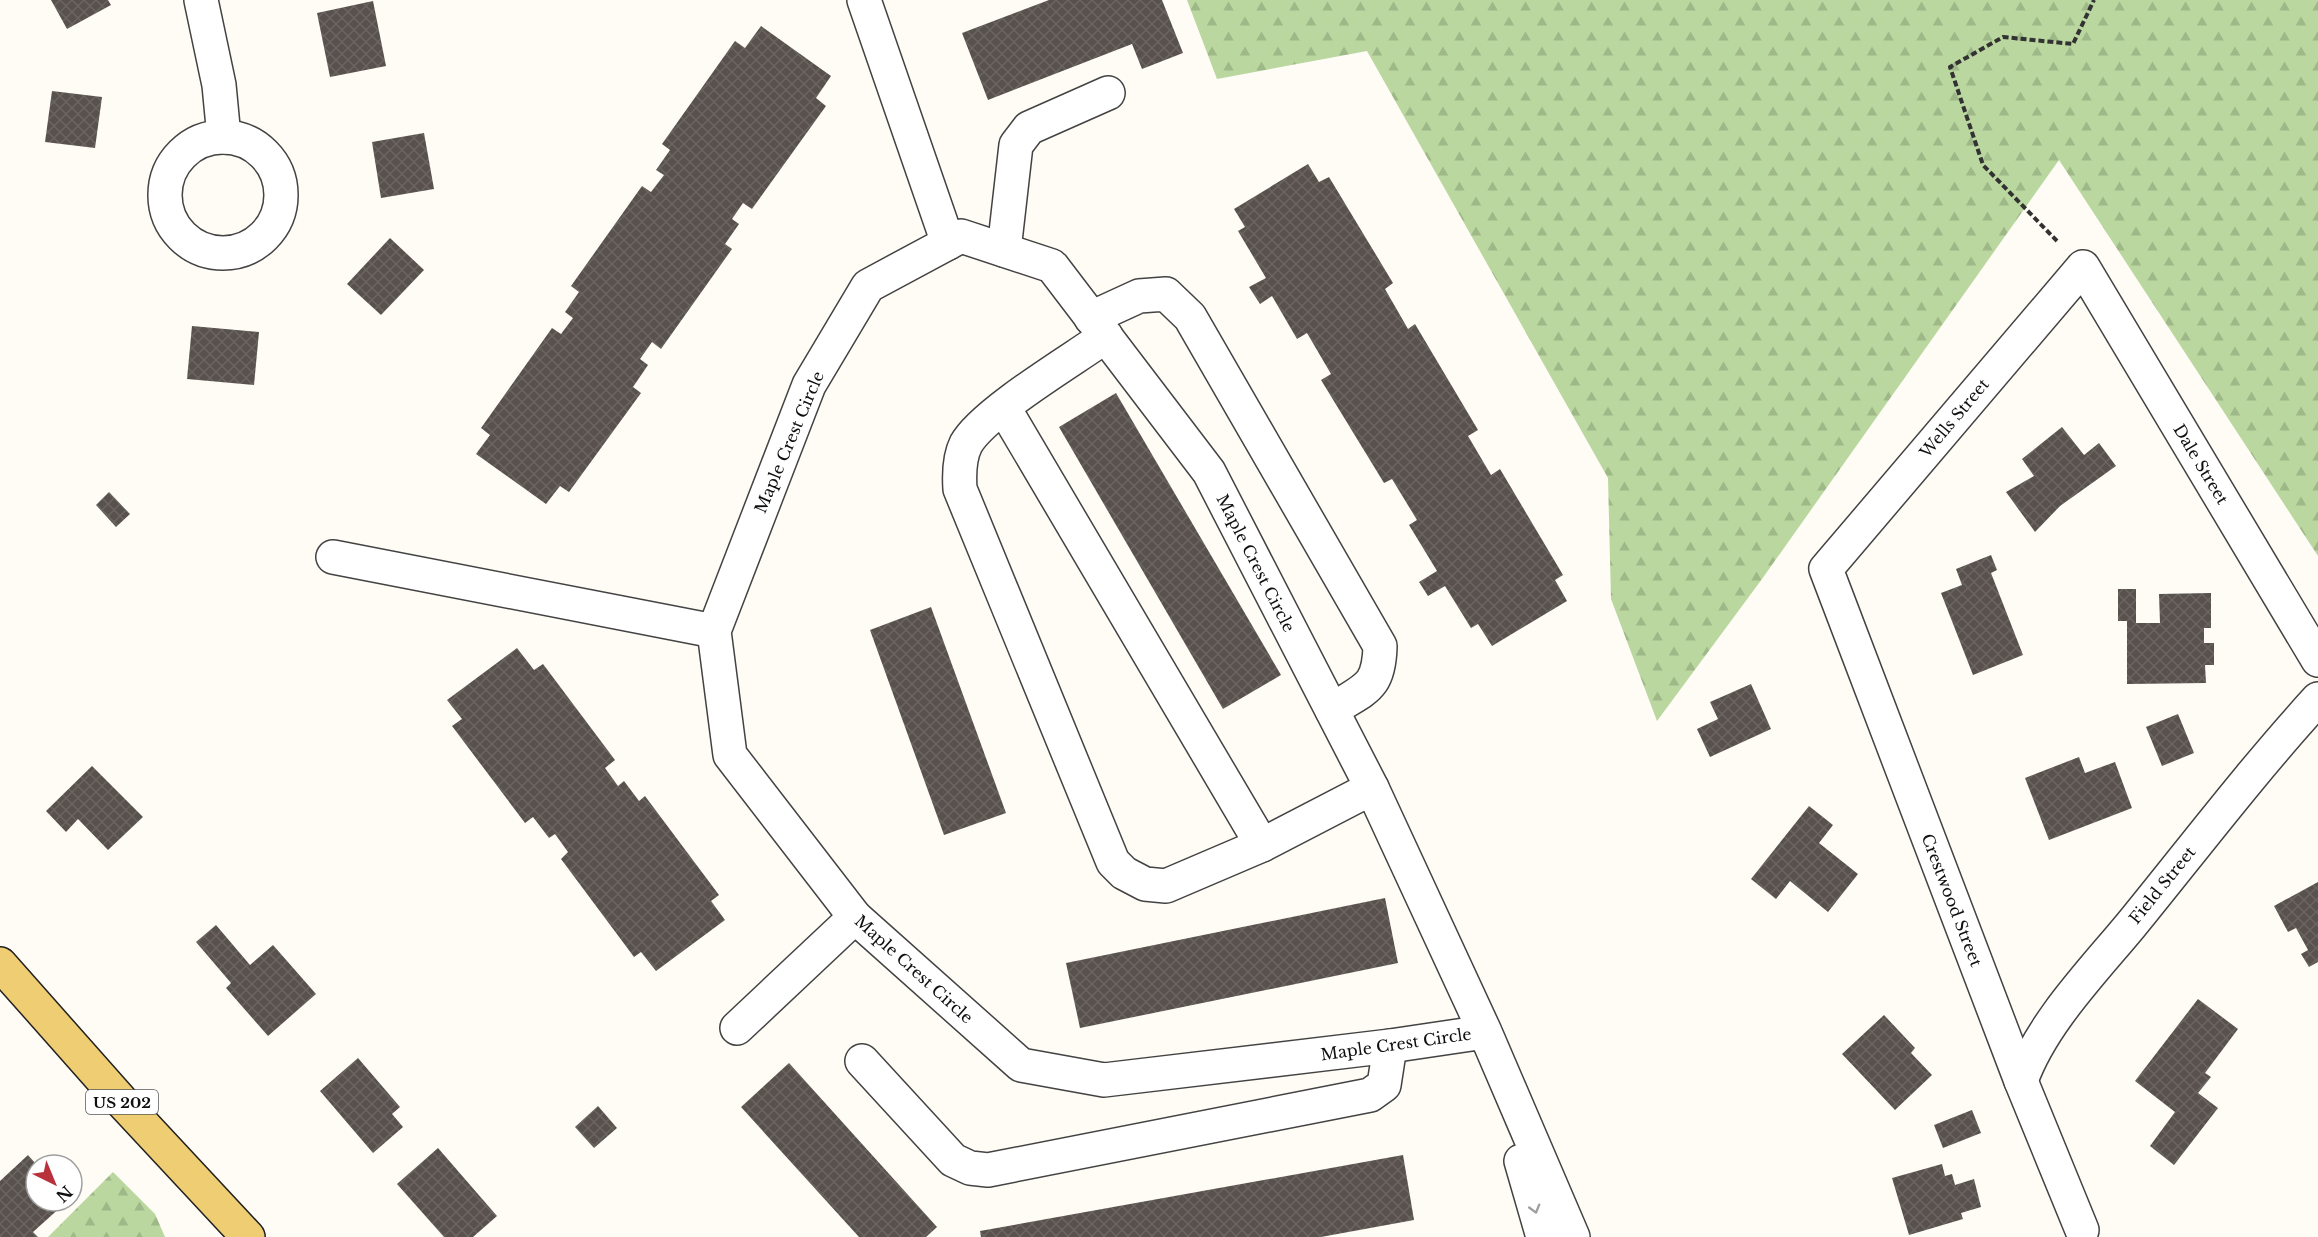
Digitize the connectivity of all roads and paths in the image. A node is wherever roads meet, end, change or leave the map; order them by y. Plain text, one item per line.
1 (201, 0) edge
2 (864, 0) edge
3 (2094, 0) edge
4 (1108, 93) dead end
5 (224, 136) dead end
6 (948, 243) junction
7 (1004, 250) junction
8 (2083, 267) junction
9 (1099, 327) junction
10 (1004, 408) junction
11 (333, 557) dead end
12 (1826, 568) joint
13 (714, 631) junction
14 (2318, 660) edge
15 (2318, 699) edge
16 (1332, 710) junction
17 (1372, 788) junction
18 (1262, 845) junction
19 (855, 917) junction
20 (0, 964) edge
21 (737, 1028) dead end
22 (1485, 1032) junction
23 (1390, 1046) junction
24 (862, 1060) dead end
25 (2022, 1081) junction
26 (2082, 1230) dead end
27 (248, 1237) edge
28 (1543, 1237) edge
29 (1573, 1237) edge

1 - 5 street
2 - 6 street
3 - 8 path
4 - 7 street
6 - 7 street, Maple Crest Circle
6 - 13 street, Maple Crest Circle
7 - 9 street, Maple Crest Circle
8 - 12 street, Wells Street
8 - 14 street, Dale Street
9 - 10 street
9 - 16 street, Maple Crest Circle
9 - 16 street
10 - 18 street
10 - 18 street
11 - 13 street
12 - 25 street, Crestwood Street
13 - 19 street, Maple Crest Circle
15 - 25 street, Field Street
16 - 17 street, Maple Crest Circle
17 - 18 street
17 - 22 street, Maple Crest Circle
19 - 21 street
19 - 23 street, Maple Crest Circle
20 - 27 main road, US 202
22 - 23 street, Maple Crest Circle
22 -> 28 street, Maple Crest Circle
22 - 29 street, Maple Crest Circle
23 - 24 street
25 - 26 street, Crestwood Street

